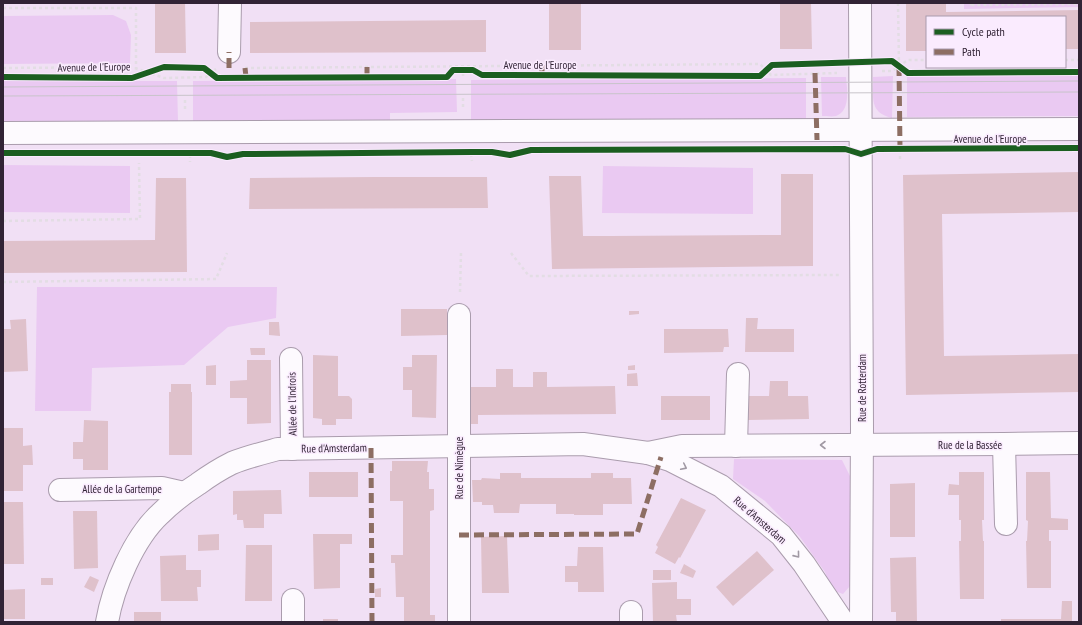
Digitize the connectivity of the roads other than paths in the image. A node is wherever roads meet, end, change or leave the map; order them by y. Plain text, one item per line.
1 (230, 3) edge
2 (860, 3) edge
3 (230, 63) road end
4 (1079, 129) edge
5 (861, 130) junction
6 (3, 133) edge
7 (459, 314) road end
8 (291, 359) dead end
9 (738, 374) dead end
10 (1079, 443) edge
11 (1004, 444) junction
12 (862, 445) junction
13 (460, 446) junction
14 (736, 446) junction
15 (292, 449) junction
16 (648, 452) junction
17 (60, 490) dead end
18 (184, 493) junction
19 (1006, 524) dead end
20 (293, 600) dead end
21 (108, 622) edge
22 (293, 622) edge
23 (459, 622) edge
24 (843, 622) edge
25 (861, 622) edge

1 - 3 street
2 - 5 street
4 - 5 street, Avenue de l'Europe
5 - 6 street, Avenue de l'Europe
5 - 12 street, Rue de Rotterdam
7 - 13 street, Rue de Nimègue
8 - 15 street, Allée de l'Indrois
9 - 14 street
10 - 11 street, Rue de la Bassée
11 - 12 street, Rue de la Bassée
11 - 19 street
12 -> 14 street, Rue d'Amsterdam
12 - 25 street, Rue de Rotterdam
13 - 15 street, Rue d'Amsterdam
13 - 16 street, Rue d'Amsterdam
13 - 23 street, Rue de Nimègue
14 - 16 street, Rue d'Amsterdam
15 - 18 street, Rue d'Amsterdam
16 -> 24 street, Rue d'Amsterdam
17 - 18 street, Allée de la Gartempe
18 - 21 street, Rue d'Amsterdam
20 - 22 street

